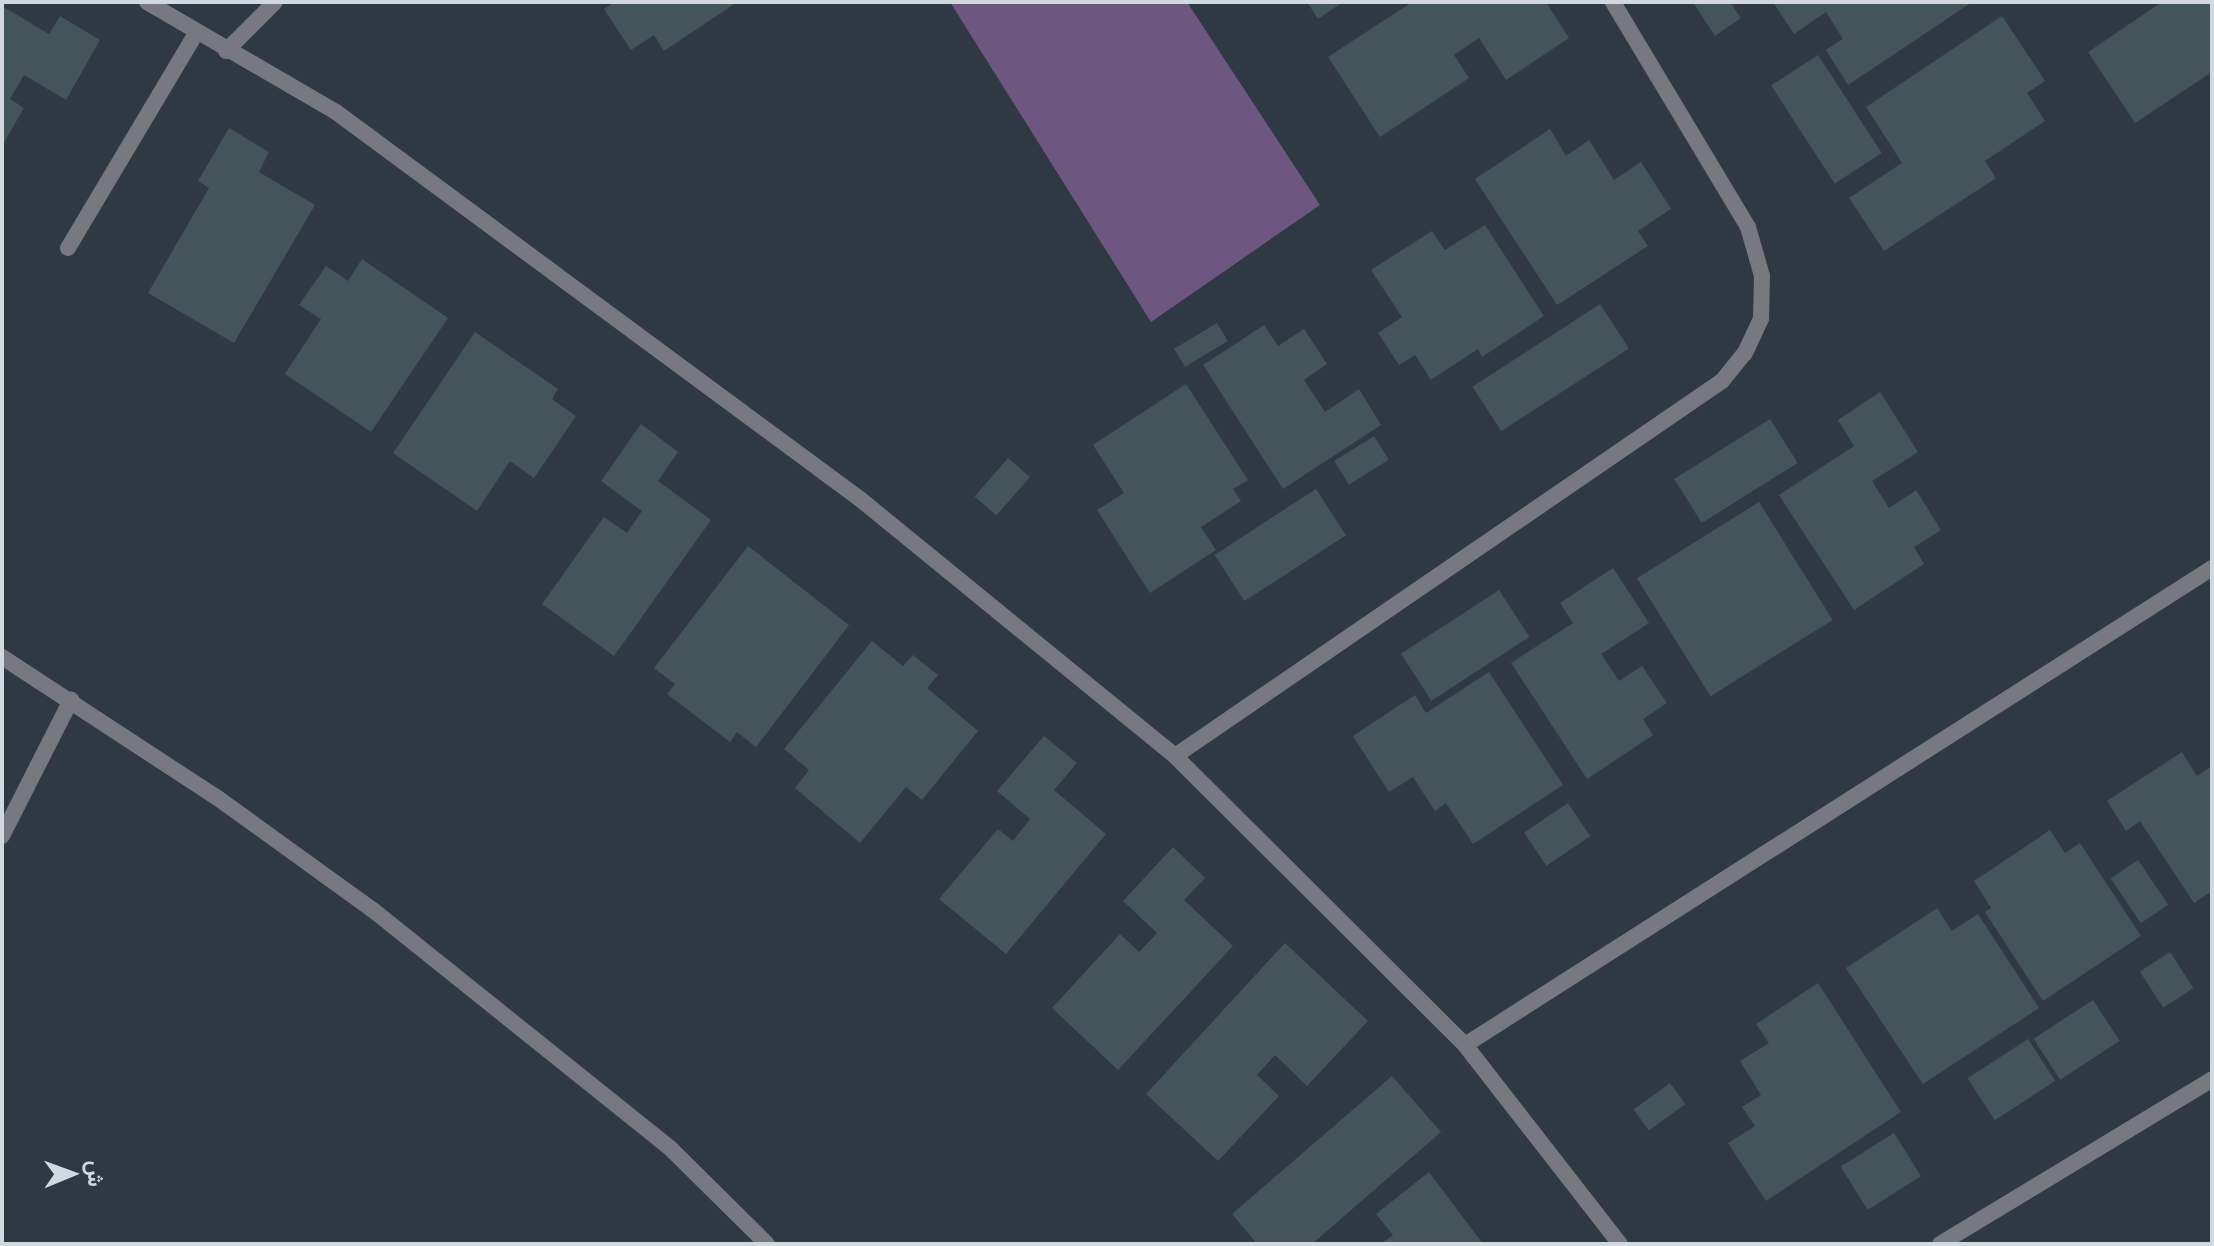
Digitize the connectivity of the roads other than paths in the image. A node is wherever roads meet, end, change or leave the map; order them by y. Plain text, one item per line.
1 (147, 2) edge
2 (275, 2) edge
3 (1613, 2) edge
4 (196, 33) junction
5 (226, 51) junction
6 (68, 248) dead end
7 (2212, 568) edge
8 (2, 657) edge
9 (71, 700) junction
10 (1175, 756) junction
11 (2, 836) edge
12 (1465, 1045) junction
13 (2212, 1079) edge
14 (767, 1244) edge
15 (1620, 1244) edge
16 (1940, 1244) edge

1 - 4 street
2 - 5 street
3 - 10 street
4 - 5 street
4 - 6 street
5 - 10 street
7 - 12 street
8 - 9 street
9 - 11 street
9 - 14 street
10 - 12 street
12 - 15 street
13 - 16 street

